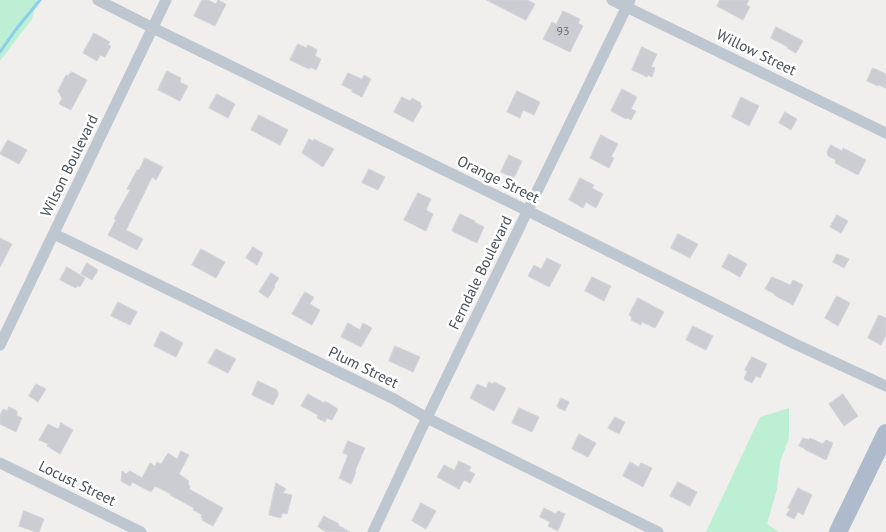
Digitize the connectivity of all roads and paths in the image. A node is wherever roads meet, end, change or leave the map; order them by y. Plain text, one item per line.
1 (98, 0) edge
2 (166, 0) edge
3 (612, 0) edge
4 (629, 4) edge
5 (153, 28) junction
6 (886, 133) edge
7 (528, 211) junction
8 (54, 234) junction
9 (0, 345) edge
10 (886, 386) edge
11 (427, 418) junction
12 (886, 433) edge
13 (0, 463) edge
14 (141, 532) edge
15 (373, 532) edge
16 (658, 532) edge
17 (838, 532) edge

1 - 5 street, Orange Street
2 - 5 street, Wilson Boulevard
3 - 4 street, Willow Street
4 - 6 street, Willow Street
4 - 7 street, Ferndale Boulevard
5 - 7 street, Orange Street
5 - 8 street, Wilson Boulevard
7 - 10 street, Orange Street
7 - 11 street, Ferndale Boulevard
8 - 9 street, Wilson Boulevard
8 - 11 street, Plum Street
11 - 15 street, Ferndale Boulevard
11 - 16 street, Plum Street
12 - 17 main road
13 - 14 street, Locust Street

